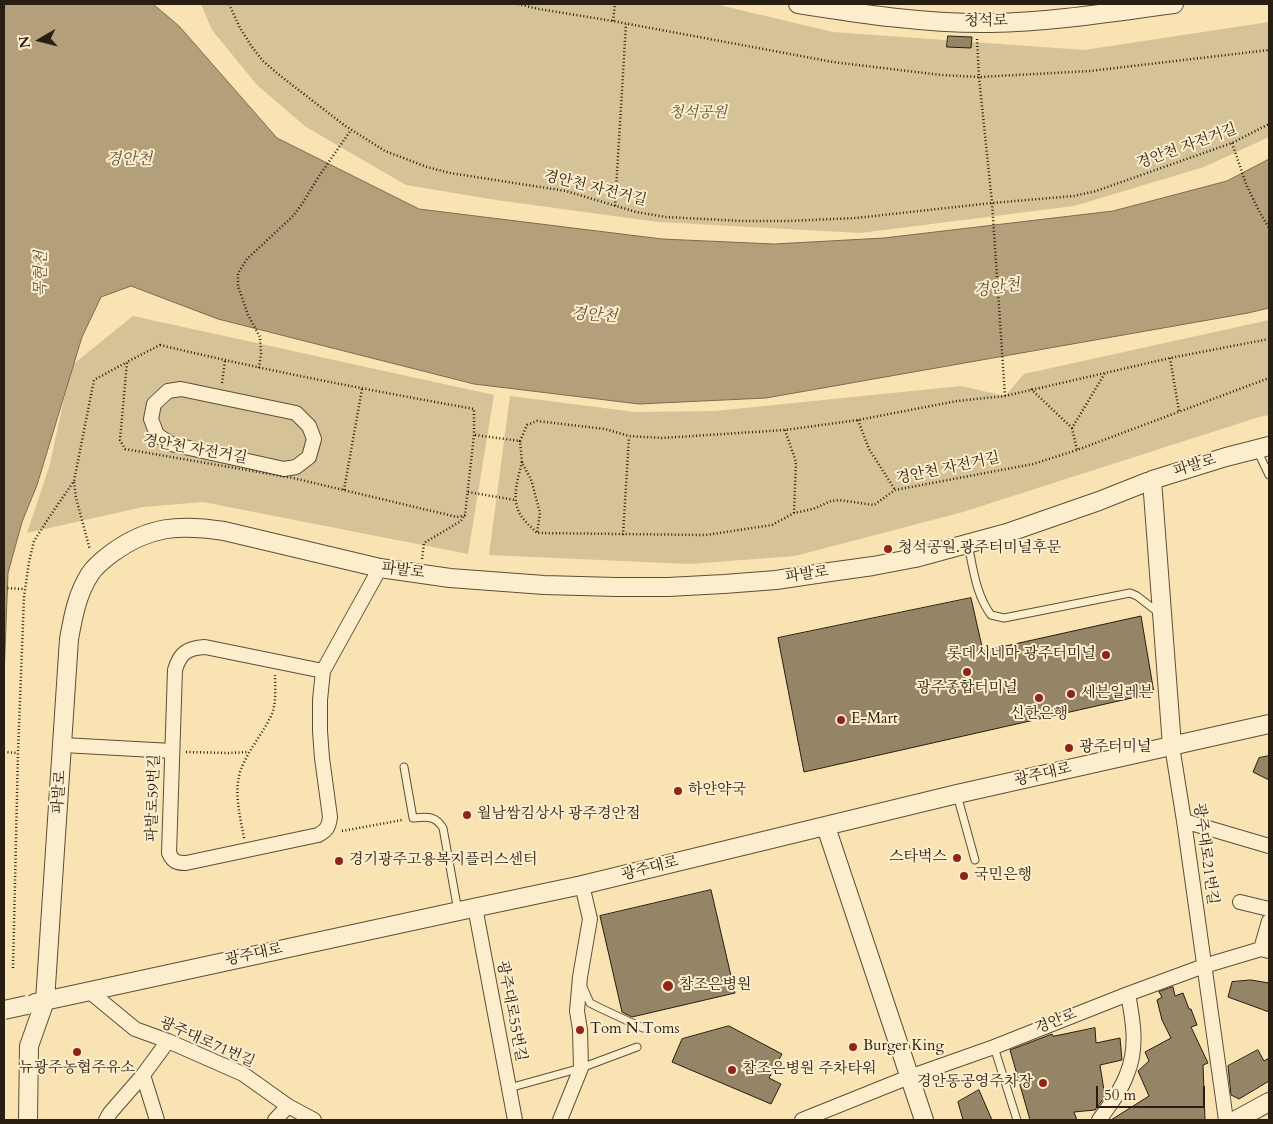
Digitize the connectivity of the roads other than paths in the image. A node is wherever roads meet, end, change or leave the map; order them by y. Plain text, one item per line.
1 (798, 4) edge
2 (1174, 4) edge
3 (1138, 6) edge
4 (220, 397) joint
5 (1263, 448) edge
6 (1269, 475) edge
7 (1152, 480) junction
8 (968, 544) junction
9 (380, 568) junction
10 (1161, 615) junction
11 (323, 672) junction
12 (1269, 724) edge
13 (63, 745) junction
14 (1172, 746) junction
15 (172, 751) junction
16 (404, 767) dead end
17 (957, 794) junction
18 (1184, 821) junction
19 (826, 827) junction
20 (1269, 846) edge
21 (975, 860) dead end
22 (582, 885) junction
23 (1240, 902) dead end
24 (467, 909) junction
25 (1269, 909) edge
26 (1269, 921) edge
27 (1265, 950) edge
28 (1204, 966) junction
29 (580, 977) junction
30 (89, 991) junction
31 (1128, 994) junction
32 (45, 1001) junction
33 (4, 1010) edge
34 (644, 1028) dead end
35 (168, 1041) junction
36 (994, 1047) junction
37 (637, 1048) dead end
38 (581, 1068) junction
39 (143, 1075) junction
40 (909, 1077) junction
41 (509, 1088) junction
42 (1269, 1102) edge
43 (288, 1106) junction
44 (28, 1120) edge
45 (106, 1120) edge
46 (157, 1120) edge
47 (274, 1120) edge
48 (314, 1120) edge
49 (515, 1120) edge
50 (560, 1120) edge
51 (802, 1120) edge
52 (924, 1120) edge
53 (1017, 1120) edge
54 (1099, 1120) edge
55 (1226, 1120) edge
56 (1236, 1120) edge

1 - 3 street, 청석로
2 - 3 street, 청석로
4 - 4 street
5 - 6 lane
5 - 7 street, 파발로
7 - 8 street, 파발로
7 - 10 street
8 - 9 street, 파발로
8 - 10 lane
9 - 11 street
9 - 13 street, 파발로
10 - 14 street
11 - 15 street, 파발로59번길
11 - 15 street, 파발로59번길
12 - 14 street, 광주대로
13 - 15 street
13 - 32 street, 파발로
14 - 17 street, 광주대로
14 - 18 street, 광주대로21번길
16 - 24 lane
17 - 19 street, 광주대로
17 - 21 lane
18 - 20 street
18 - 28 street, 광주대로21번길
19 - 22 street, 광주대로
19 - 40 street
22 - 24 street, 광주대로
22 - 29 street
23 - 25 street
24 - 30 street, 광주대로
24 - 41 street, 광주대로55번길
26 - 27 street
27 - 28 street
28 - 31 street, 경안로
28 - 55 street, 광주대로21번길
29 - 34 lane
29 - 38 street
30 - 32 street, 광주대로
30 - 35 street, 광주대로71번길
31 - 36 street, 경안로
31 - 54 street
32 - 33 street, 광주대로, bridge
32 - 44 street, 파발로
35 - 39 street
35 - 43 street, 광주대로71번길
36 - 40 street, 경안로
36 - 53 lane
37 - 38 lane
38 - 41 lane
38 - 50 street
39 - 45 street
39 - 46 street
40 - 51 street, 경안로
40 - 52 street
41 - 49 street, 광주대로55번길
42 - 56 street
43 - 47 street
43 - 48 street, 광주대로71번길

